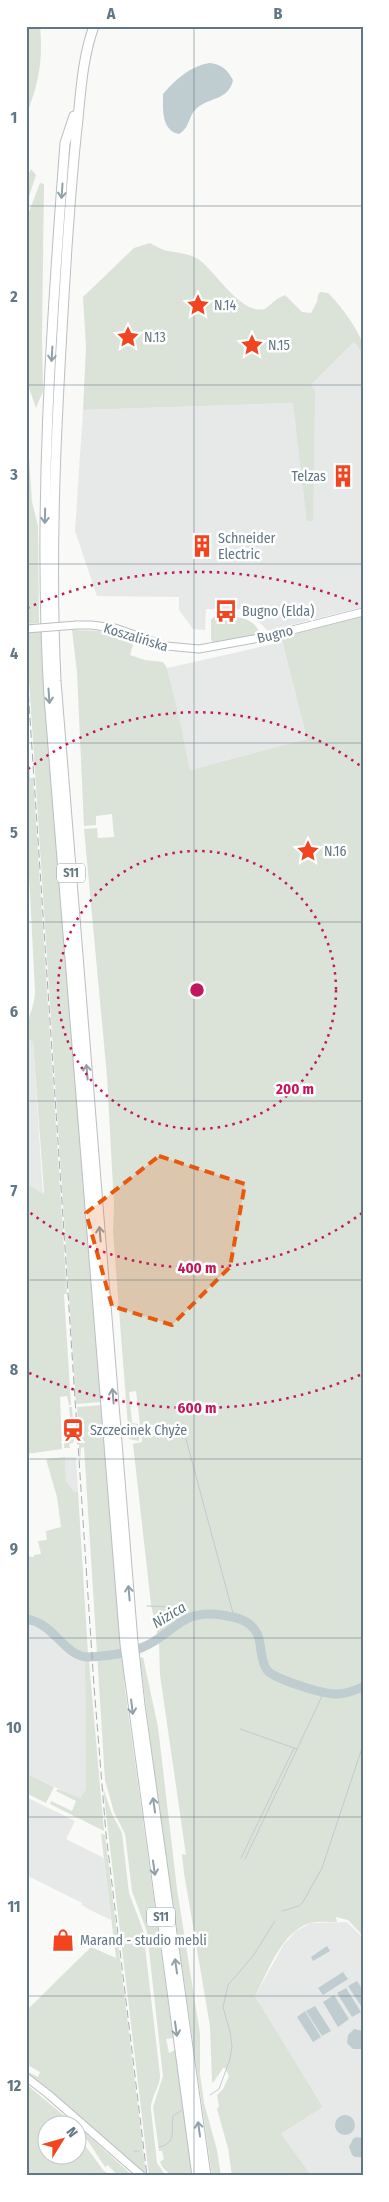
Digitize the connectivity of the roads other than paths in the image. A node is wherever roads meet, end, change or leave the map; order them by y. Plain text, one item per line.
1 (94, 26) edge
2 (79, 102) junction
3 (363, 612) edge
4 (26, 629) edge
5 (186, 649) joint
6 (129, 1643) junction
7 (131, 1657) junction
8 (26, 2077) edge
9 (142, 2176) edge
10 (197, 2176) edge
11 (206, 2176) edge

1 - 2 highway
6 -> 2 highway, S11
2 -> 6 highway, S11
3 - 5 street, Bugno
4 - 5 street, Koszalińska, bridge
6 - 7 highway, S11
7 -> 10 highway, S11
11 -> 7 highway, S11
8 - 9 street

